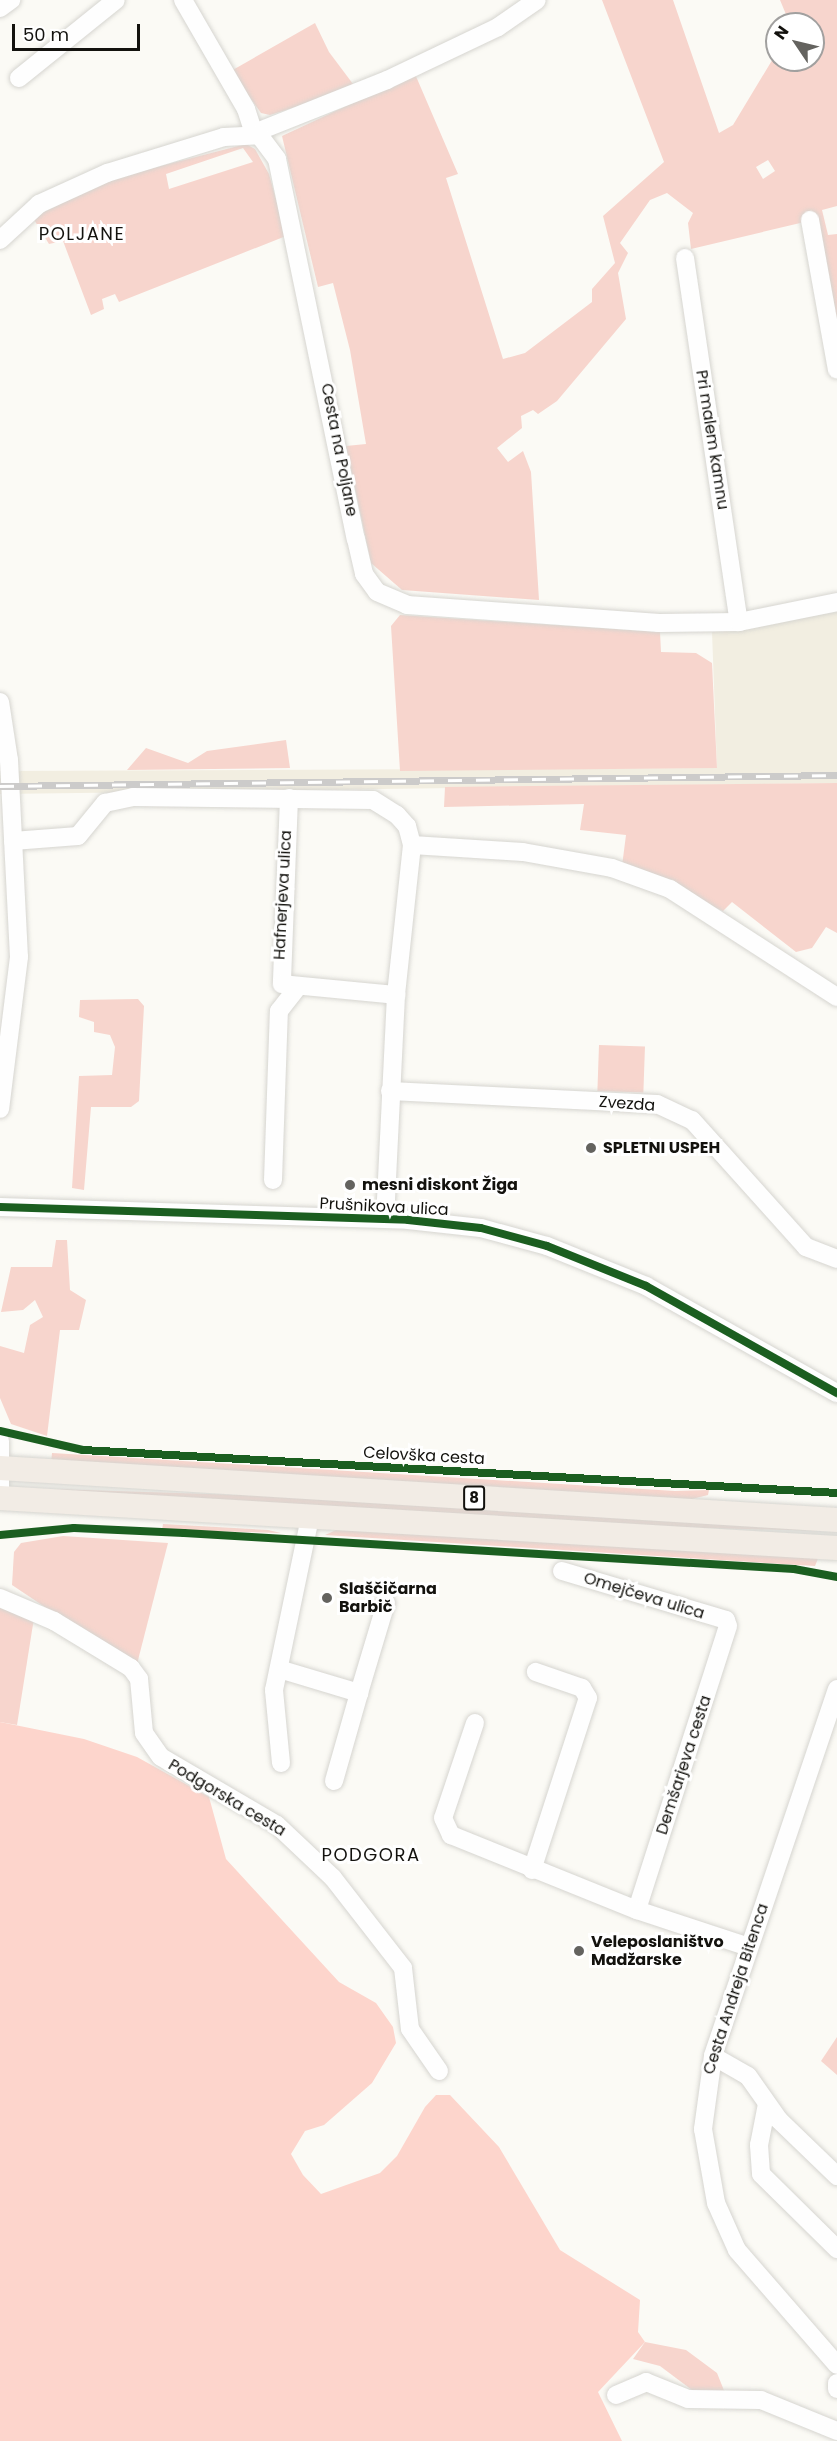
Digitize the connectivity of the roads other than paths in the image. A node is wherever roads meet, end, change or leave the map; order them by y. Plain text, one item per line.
1 (11, 0) edge
2 (116, 0) edge
3 (183, 0) edge
4 (537, 0) edge
5 (0, 8) edge
6 (19, 78) dead end
7 (254, 133) junction
8 (810, 220) dead end
9 (0, 240) edge
10 (685, 258) dead end
11 (837, 370) edge
12 (837, 602) edge
13 (739, 622) junction
14 (0, 702) edge
15 (288, 798) junction
16 (13, 841) junction
17 (412, 845) junction
18 (296, 989) junction
19 (396, 995) junction
20 (837, 997) edge
21 (390, 1091) junction
22 (0, 1108) edge
23 (273, 1180) dead end
24 (0, 1207) edge
25 (386, 1219) junction
26 (837, 1259) edge
27 (837, 1393) edge
28 (0, 1441) edge
29 (1, 1476) edge
30 (0, 1498) edge
31 (310, 1517) junction
32 (837, 1520) edge
33 (837, 1548) edge
34 (562, 1571) dead end
35 (0, 1598) edge
36 (386, 1603) dead end
37 (726, 1620) joint
38 (279, 1669) junction
39 (536, 1672) dead end
40 (837, 1689) edge
41 (359, 1693) junction
42 (475, 1723) dead end
43 (281, 1763) dead end
44 (334, 1780) dead end
45 (532, 1870) junction
46 (637, 1910) junction
47 (749, 1947) junction
48 (713, 2056) junction
49 (439, 2071) dead end
50 (767, 2104) junction
51 (837, 2176) edge
52 (837, 2249) edge
53 (837, 2365) edge
54 (837, 2383) edge
55 (837, 2390) edge
56 (616, 2395) dead end
57 (837, 2432) edge

1 - 5 street
2 - 6 street
3 - 7 street
4 - 7 street
7 - 9 street
7 - 13 street, Cesta na Poljane
8 - 11 street
10 - 13 street, Pri malem kamnu
12 - 13 street, Cesta na Poljane
14 - 16 street
15 - 16 street
15 - 17 street
15 - 18 street, Hafnerjeva ulica
16 - 22 street
17 - 19 street
17 - 20 street
18 - 19 street
18 - 23 street
19 - 21 street
21 - 25 street
21 - 26 street, Zvezda
24 - 25 street, Prušnikova ulica
25 - 27 street, Prušnikova ulica
28 - 29 street
29 - 32 main road, 8
30 - 31 main road, 8
31 - 33 main road, 8
31 - 38 street
34 - 37 street, Omejčeva ulica
35 - 49 street, Podgorska cesta
36 - 41 street
37 - 46 street, Demšarjeva cesta
38 - 41 street
38 - 43 street
39 - 45 street
40 - 47 street, Cesta Andreja Bitenca
41 - 44 street
42 - 45 street
45 - 46 street
46 - 47 street
47 - 48 street, Cesta Andreja Bitenca
48 - 50 street
48 - 53 street, Cesta Andreja Bitenca
50 - 51 street
50 - 52 street
54 - 55 street
56 - 57 street

